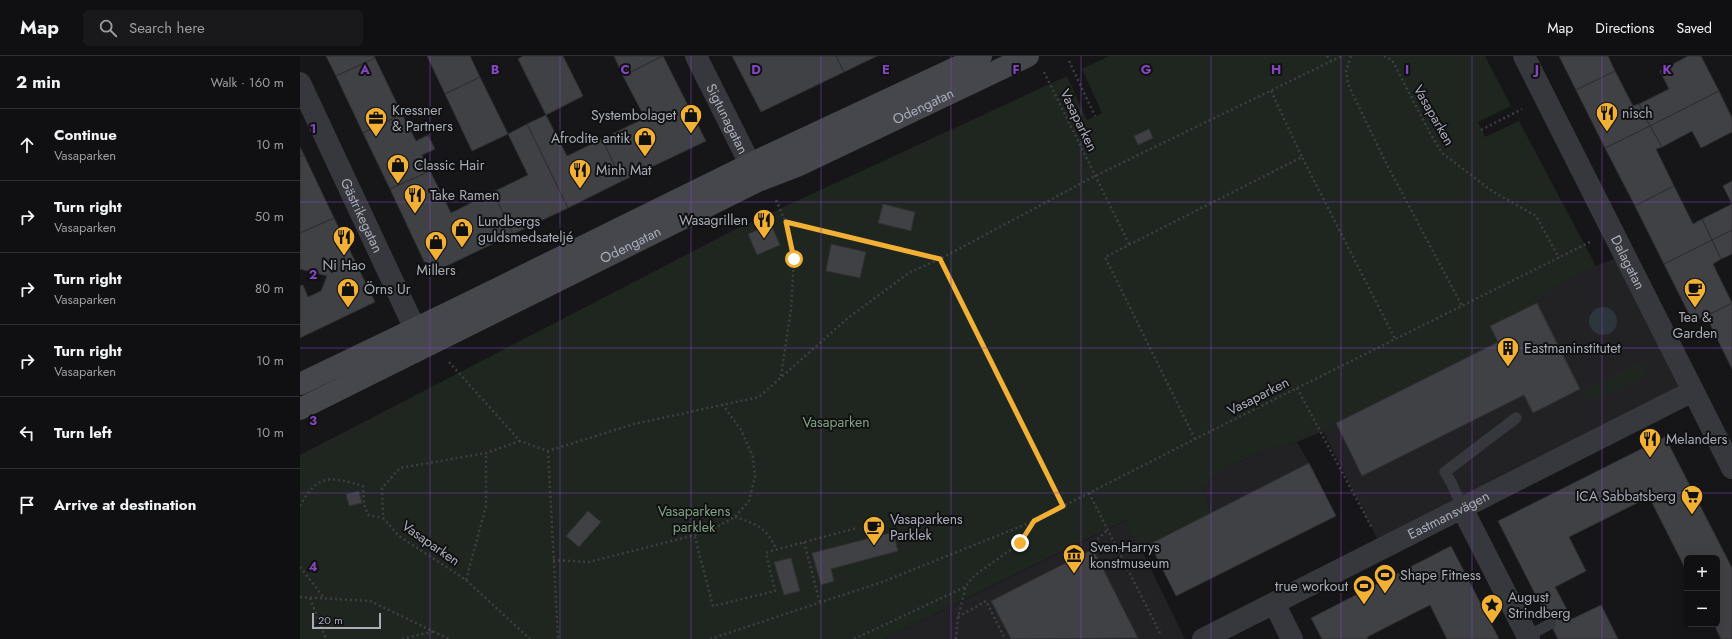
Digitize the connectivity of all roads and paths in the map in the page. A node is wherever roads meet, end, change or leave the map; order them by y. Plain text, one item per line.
1 (696, 56) edge
2 (981, 56) edge
3 (1028, 56) edge
4 (1327, 56) edge
5 (1342, 56) edge
6 (1351, 56) edge
7 (1384, 56) edge
8 (1524, 56) edge
9 (1069, 61) dead end
10 (1331, 61) junction
11 (1044, 72) dead end
12 (300, 83) edge
13 (1271, 91) junction
14 (1522, 109) dead end
15 (1095, 116) dead end
16 (1481, 130) dead end
17 (1302, 157) junction
18 (754, 173) junction
19 (1095, 176) junction
20 (776, 200) dead end
21 (786, 222) junction
22 (1592, 241) dead end
23 (1129, 244) junction
24 (1559, 258) junction
25 (940, 259) junction
26 (1462, 306) junction
27 (419, 338) junction
28 (1395, 339) junction
29 (449, 362) dead end
30 (781, 376) junction
31 (300, 384) edge
32 (1297, 388) junction
33 (1693, 391) junction
34 (723, 404) junction
35 (300, 409) edge
36 (1516, 418) dead end
37 (1195, 439) junction
38 (520, 441) junction
39 (548, 451) junction
40 (486, 453) junction
41 (1732, 468) edge
42 (1089, 493) junction
43 (300, 506) edge
44 (1063, 506) junction
45 (1462, 508) junction
46 (735, 517) junction
47 (384, 518) junction
48 (1034, 521) junction
49 (691, 522) dead end
50 (1371, 526) dead end
51 (856, 528) dead end
52 (1108, 529) junction
53 (695, 535) junction
54 (804, 542) junction
55 (1094, 543) dead end
56 (776, 549) junction
57 (554, 560) junction
58 (300, 567) edge
59 (466, 580) junction
60 (966, 586) junction
61 (300, 597) edge
62 (310, 598) junction
63 (325, 599) junction
64 (820, 603) junction
65 (1274, 603) junction
66 (958, 617) junction
67 (1550, 624) dead end
68 (435, 631) junction
69 (1160, 633) dead end
70 (1528, 638) edge
71 (326, 639) edge
72 (402, 639) edge
73 (449, 639) edge
74 (530, 639) edge
75 (558, 639) edge
76 (710, 639) edge
77 (854, 639) edge
78 (956, 639) edge
79 (1005, 639) edge
80 (1203, 639) edge
81 (1292, 639) edge

1 - 18 street, Sigtunagatan
2 - 18 main road, Odengatan
3 - 18 main road, Odengatan
4 - 10 path
5 - 10 path
6 - 26 path
7 - 24 path, Vasaparken
8 - 33 street, Dalagatan
9 - 15 path
10 - 13 path
11 - 19 path, Vasaparken
12 - 27 street, Gästrikegatan
13 - 17 path
13 - 19 path
14 - 16 path
17 - 23 path
17 - 28 path
18 - 27 main road, Odengatan
19 - 23 path, Vasaparken
19 - 25 path
20 - 21 path
21 - 25 path
21 - 30 path
22 - 24 path, Vasaparken
23 - 37 path
24 - 26 path, Vasaparken
25 - 30 path
25 - 44 path
26 - 28 path, Vasaparken
27 - 31 main road, Odengatan
27 - 35 main road, Odengatan
28 - 32 path, Vasaparken
29 - 38 path
30 - 34 path
32 - 37 path, Vasaparken
32 - 50 path
33 - 41 street, Dalagatan
33 - 45 street, Eastmansvägen
34 - 39 path
34 - 46 path
36 - 45 lane
37 - 42 path, Vasaparken
38 - 39 path
38 - 40 path, Vasaparken
39 - 57 path
40 - 47 path, Vasaparken
40 - 59 path
42 - 44 path, Vasaparken
42 - 52 path
43 - 47 path
44 - 48 path, Vasaparken
45 - 65 street, Eastmansvägen
45 - 70 street
46 - 53 path
46 - 56 path
47 - 59 path, Vasaparken
48 - 60 path
48 - 64 path, Vasaparken
49 - 53 path
51 - 54 path
52 - 55 path
52 - 69 path
53 - 56 path
53 - 57 path
54 - 56 path
54 - 64 path
57 - 75 path
58 - 63 path
59 - 74 path, Vasaparken
60 - 66 path
60 - 77 path
61 - 62 path
62 - 63 path
62 - 71 path
63 - 68 path
64 - 76 path, Vasaparken
65 - 80 street, Eastmansvägen
65 - 81 street
66 - 78 path
66 - 79 path
67 - 70 lane
68 - 72 path
68 - 73 path

